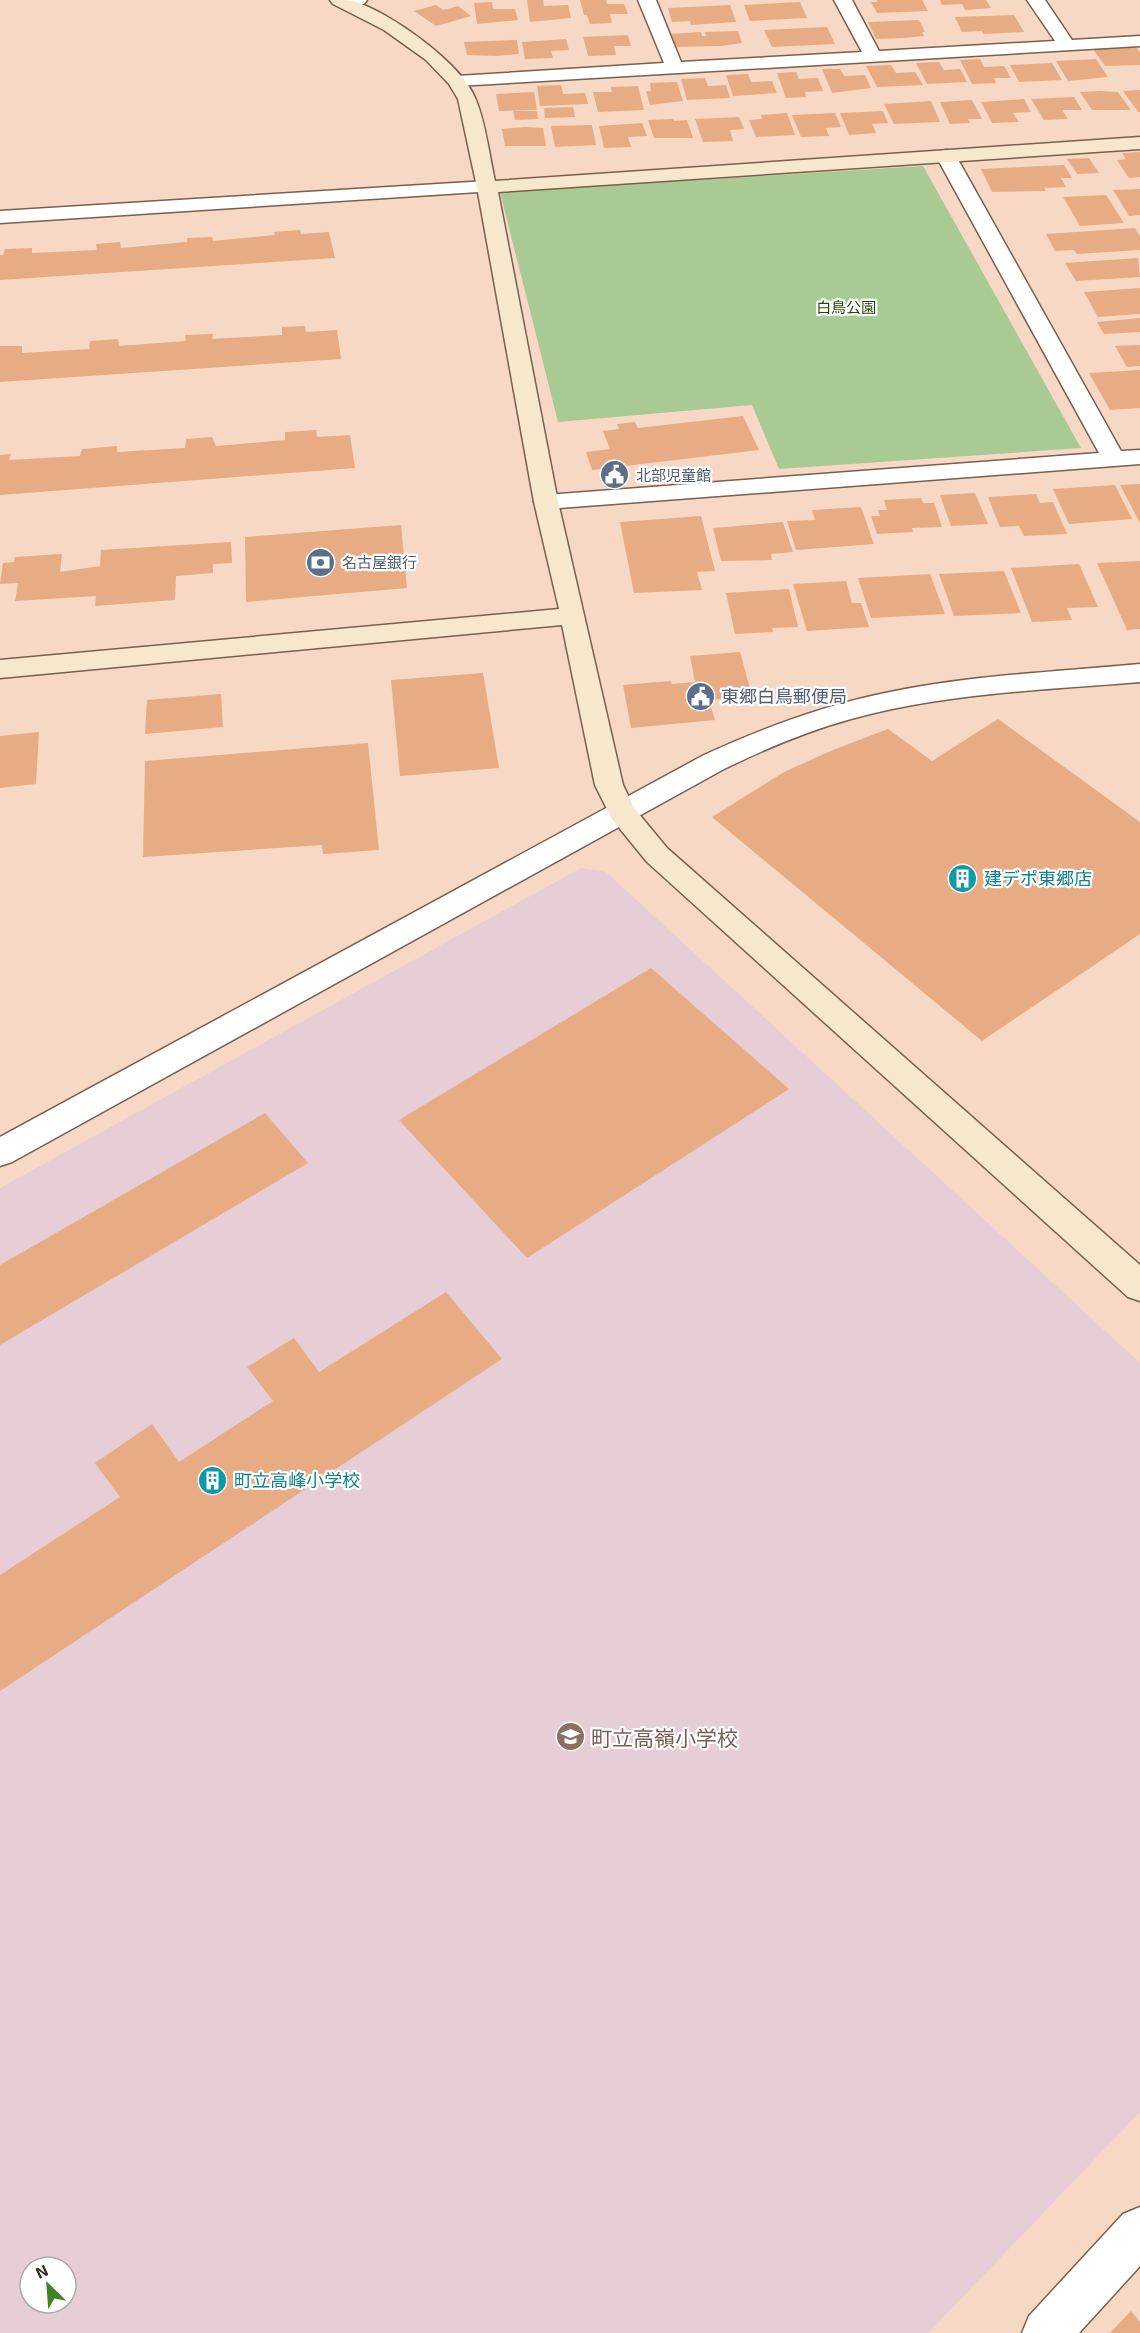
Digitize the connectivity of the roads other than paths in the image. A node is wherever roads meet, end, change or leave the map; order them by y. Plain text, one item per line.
1 (340, 0) edge
2 (358, 0) edge
3 (647, 0) edge
4 (843, 0) edge
5 (1036, 0) edge
6 (1140, 41) edge
7 (1067, 45) junction
8 (873, 56) junction
9 (675, 69) junction
10 (457, 81) junction
11 (1140, 143) edge
12 (946, 156) junction
13 (487, 187) junction
14 (0, 217) edge
15 (1140, 457) edge
16 (1114, 459) junction
17 (546, 502) junction
18 (573, 616) junction
19 (0, 669) edge
20 (1134, 678) edge
21 (622, 812) junction
22 (0, 1153) edge
23 (1140, 1286) edge
24 (1140, 2231) edge
25 (1046, 2333) edge

1 - 2 street
1 - 10 street
3 - 9 street
4 - 8 street
5 - 7 street
6 - 7 street
7 - 8 street
8 - 9 street
9 - 10 street
10 - 13 street
11 - 12 street
12 - 13 street
12 - 16 street
13 - 14 street
13 - 17 street
15 - 16 street
16 - 17 street
17 - 18 street
18 - 19 street
18 - 21 street
20 - 21 street
21 - 22 street
21 - 23 street
24 - 25 street

